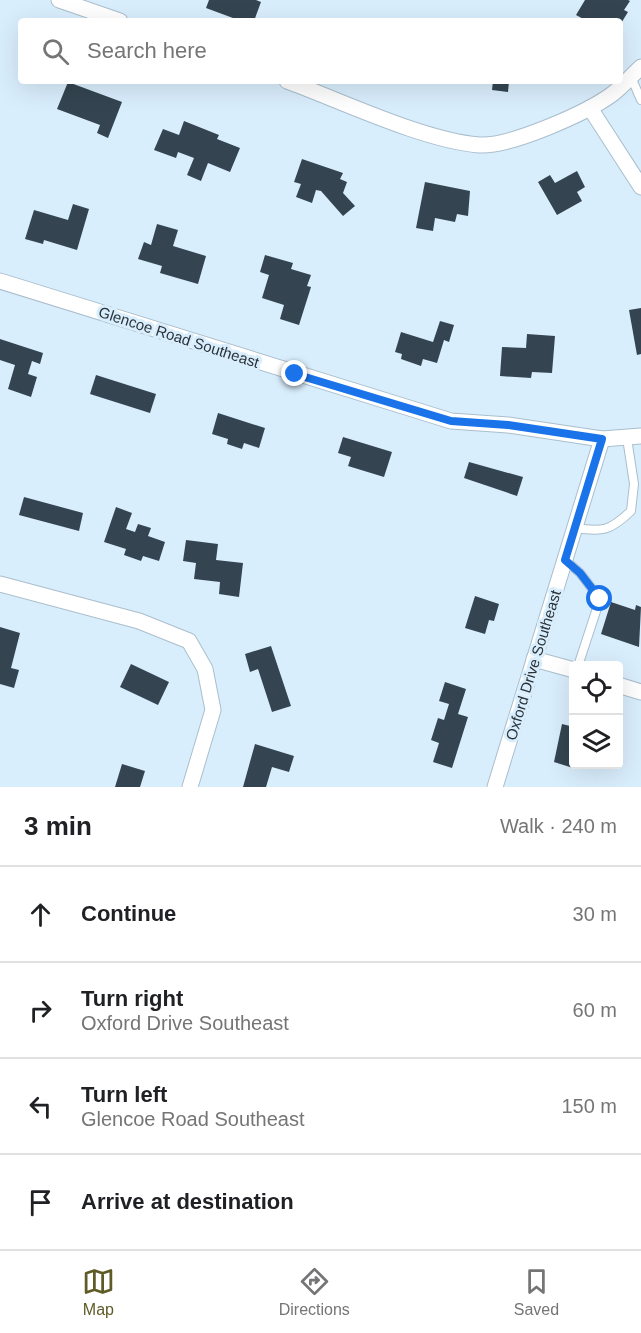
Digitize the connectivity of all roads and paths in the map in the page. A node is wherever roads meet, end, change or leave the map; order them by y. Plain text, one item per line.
1 (59, 0) edge
2 (111, 18) edge
3 (636, 72) edge
4 (295, 84) edge
5 (641, 100) edge
6 (590, 108) junction
7 (641, 187) edge
8 (0, 281) edge
9 (634, 437) edge
10 (602, 439) junction
11 (575, 528) junction
12 (565, 560) junction
13 (0, 584) edge
14 (534, 659) junction
15 (580, 661) edge
16 (569, 669) edge
17 (623, 687) edge
18 (641, 692) edge
19 (190, 787) edge
20 (495, 787) edge

1 - 2 street
3 - 5 lane
3 - 6 street
4 - 6 street
6 - 7 street
8 - 10 street, Glencoe Road Southeast
9 - 10 street, Glencoe Road Southeast
9 - 11 lane
10 - 11 street, Oxford Drive Southeast
11 - 12 street, Oxford Drive Southeast
12 - 14 street, Oxford Drive Southeast
12 - 15 lane
13 - 19 street
14 - 16 street
14 - 20 street, Oxford Drive Southeast
17 - 18 street

